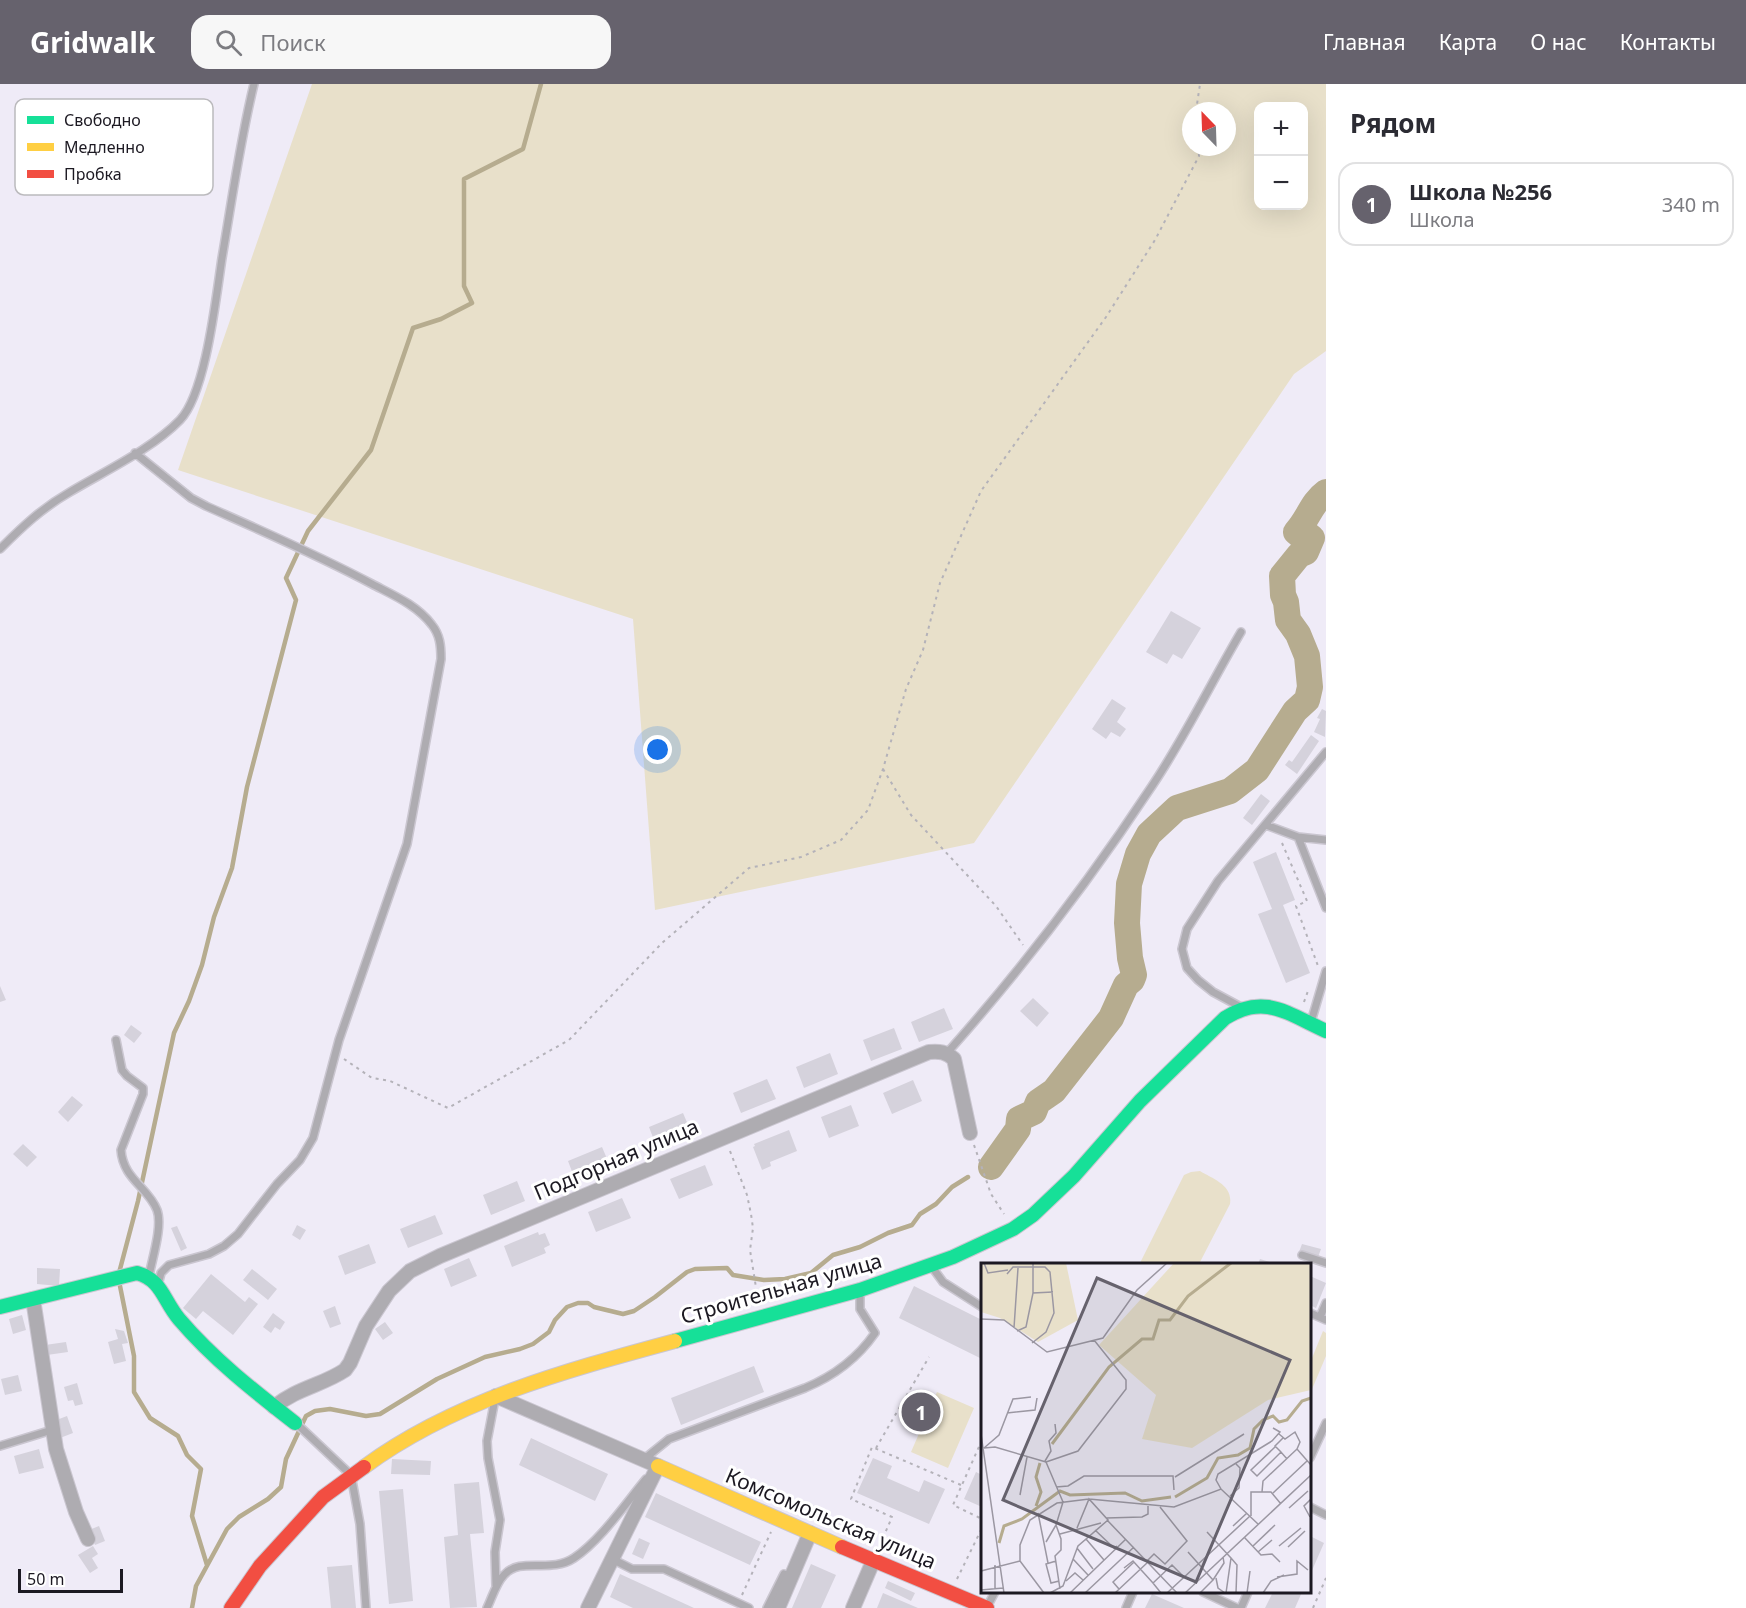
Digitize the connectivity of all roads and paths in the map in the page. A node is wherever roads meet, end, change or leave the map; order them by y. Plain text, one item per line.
1 (254, 84) edge
2 (1200, 84) edge
3 (1197, 102) edge
4 (1199, 156) edge
5 (135, 453) junction
6 (0, 549) edge
7 (1241, 632) dead end
8 (1326, 752) edge
9 (883, 769) junction
10 (1266, 825) junction
11 (1276, 828) junction
12 (1298, 837) junction
13 (1326, 840) edge
14 (1326, 908) edge
15 (1030, 955) junction
16 (1326, 971) edge
17 (1314, 974) dead end
18 (1311, 984) dead end
19 (1303, 1004) dead end
20 (1244, 1008) junction
21 (1311, 1024) junction
22 (1326, 1031) edge
23 (116, 1040) dead end
24 (335, 1053) junction
25 (946, 1053) junction
26 (970, 1133) dead end
27 (725, 1137) junction
28 (978, 1156) dead end
29 (1013, 1229) junction
30 (1302, 1255) dead end
31 (1326, 1263) edge
32 (930, 1264) junction
33 (154, 1280) junction
34 (755, 1290) dead end
35 (860, 1290) junction
36 (33, 1299) junction
37 (1326, 1303) edge
38 (981, 1306) edge
39 (0, 1307) edge
40 (1323, 1318) edge
41 (929, 1357) dead end
42 (496, 1396) junction
43 (274, 1407) junction
44 (295, 1423) joint
45 (1326, 1423) edge
46 (52, 1430) junction
47 (981, 1442) edge
48 (0, 1446) edge
49 (876, 1448) junction
50 (1311, 1456) edge
51 (643, 1460) junction
52 (658, 1466) junction
53 (351, 1475) junction
54 (961, 1485) junction
55 (1311, 1508) edge
56 (1326, 1515) edge
57 (777, 1519) junction
58 (981, 1519) edge
59 (981, 1530) edge
60 (810, 1533) junction
61 (88, 1539) dead end
62 (612, 1559) junction
63 (874, 1559) junction
64 (784, 1574) dead end
65 (1326, 1578) edge
66 (496, 1589) junction
67 (953, 1593) junction
68 (994, 1593) edge
69 (1133, 1593) edge
70 (1205, 1593) edge
71 (1247, 1593) edge
72 (739, 1603) junction
73 (234, 1606) edge
74 (366, 1608) edge
75 (487, 1608) edge
76 (588, 1608) edge
77 (749, 1608) edge
78 (767, 1608) edge
79 (778, 1608) edge
80 (853, 1608) edge
81 (987, 1608) edge
82 (1126, 1608) edge
83 (1239, 1608) edge
84 (1313, 1608) edge

1 - 5 lane
2 - 3 path
4 - 9 path
5 - 6 lane
5 - 24 lane
7 - 15 lane
8 - 10 lane
9 - 15 path
9 - 24 path
10 - 11 lane
10 - 20 lane
11 - 12 lane
11 - 17 path
12 - 13 lane
12 - 14 lane
15 - 25 lane
16 - 21 lane
18 - 19 path
20 - 21 street
20 - 29 street, Строительная улица
21 - 22 street
23 - 33 lane
24 - 33 lane
25 - 26 street
25 - 27 street, Подгорная улица
27 - 34 path
27 - 43 street, Подгорная улица
28 - 29 path
29 - 32 street, Строительная улица
30 - 31 lane
32 - 35 street, Строительная улица
32 - 38 lane
33 - 36 street
33 - 43 street
35 - 42 street, Строительная улица
35 - 51 lane
36 - 39 street
36 - 46 street
37 - 40 lane
41 - 49 path
42 - 51 street
42 - 53 street, Строительная улица
42 - 66 lane
43 - 44 street
44 - 53 lane
45 - 50 lane
46 - 48 lane
46 - 61 street
47 - 54 path
49 - 54 path
49 - 63 path
51 - 52 street
52 - 57 street, Комсомольская улица
52 - 62 street
52 - 66 lane
53 - 73 street, Строительная улица
53 - 74 lane
54 - 58 path
55 - 56 lane
57 - 60 street, Комсомольская улица
57 - 72 path
59 - 67 path
60 - 63 street, Комсомольская улица
60 - 79 street
62 - 72 lane
62 - 76 street
63 - 67 street, Комсомольская улица
63 - 80 street
64 - 78 lane
65 - 84 path
66 - 75 lane
67 - 81 street, Комсомольская улица
68 - 81 lane
69 - 82 lane
70 - 83 lane
71 - 83 lane
72 - 77 lane

